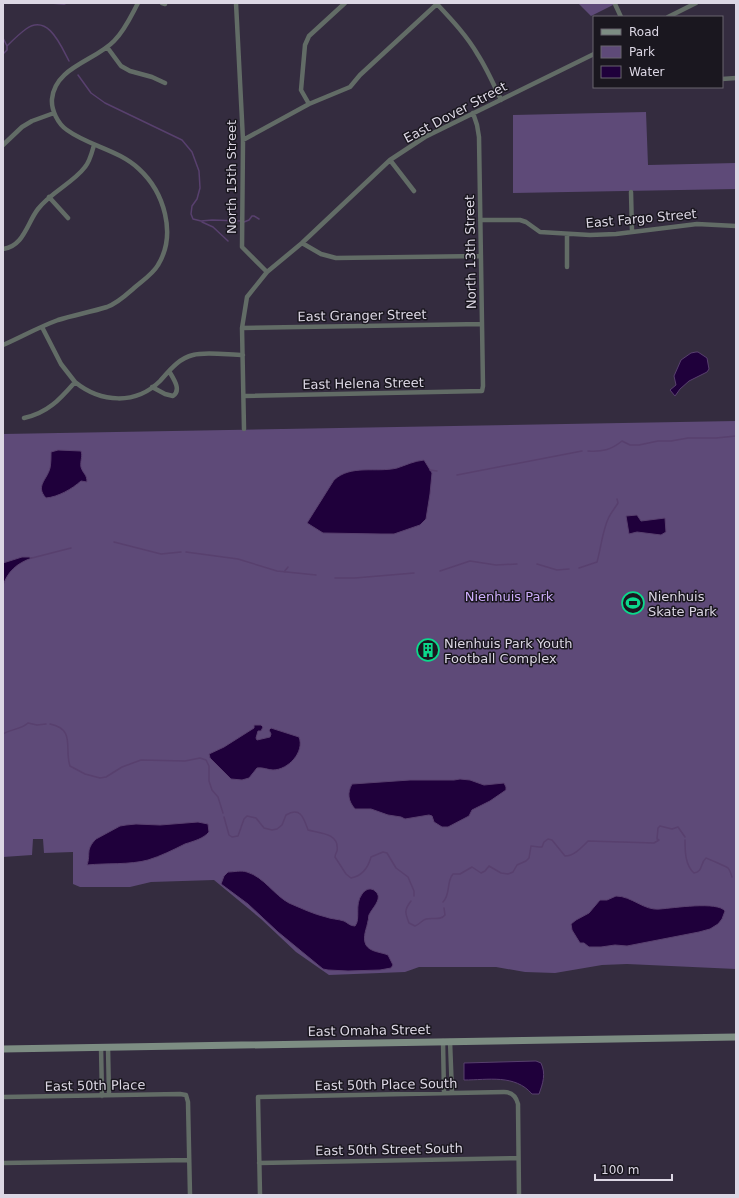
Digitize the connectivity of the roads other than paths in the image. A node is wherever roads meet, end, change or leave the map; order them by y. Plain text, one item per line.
1 (138, 3) edge
2 (236, 3) edge
3 (345, 3) edge
4 (437, 3) edge
5 (696, 3) edge
6 (615, 4) dead end
7 (621, 16) edge
8 (670, 16) edge
9 (106, 48) junction
10 (593, 54) edge
11 (736, 78) edge
12 (723, 79) edge
13 (165, 83) dead end
14 (501, 100) junction
15 (309, 104) junction
16 (54, 113) junction
17 (473, 113) junction
18 (243, 140) junction
19 (3, 145) edge
20 (94, 145) junction
21 (390, 160) junction
22 (414, 191) dead end
23 (631, 192) dead end
24 (49, 197) junction
25 (68, 218) dead end
26 (480, 220) junction
27 (736, 226) edge
28 (632, 232) junction
29 (567, 234) junction
30 (302, 243) junction
31 (3, 249) edge
32 (481, 256) junction
33 (567, 267) dead end
34 (267, 272) junction
35 (482, 324) junction
36 (42, 327) junction
37 (242, 328) junction
38 (3, 346) edge
39 (243, 355) junction
40 (169, 371) junction
41 (76, 382) junction
42 (152, 387) junction
43 (482, 391) joint
44 (244, 396) junction
45 (24, 418) dead end
46 (244, 429) dead end
47 (736, 1036) edge
48 (447, 1041) junction
49 (104, 1047) junction
50 (3, 1049) edge
51 (444, 1093) junction
52 (452, 1093) junction
53 (102, 1096) junction
54 (109, 1096) junction
55 (3, 1098) edge
56 (518, 1158) junction
57 (189, 1160) junction
58 (3, 1163) edge
59 (259, 1163) junction
60 (190, 1195) edge
61 (260, 1195) edge
62 (519, 1195) edge

1 - 9 street
2 - 18 street, North 15th Street
3 - 15 street
4 - 14 street
4 - 15 street
5 - 8 street
6 - 7 street
9 - 13 street
9 - 16 street
10 - 14 street, East Dover Street
11 - 12 street
14 - 17 street, East Dover Street
15 - 18 street
16 - 19 street
16 - 20 street
17 - 21 street, East Dover Street
17 - 26 street, North 13th Street
18 - 34 street, North 15th Street
20 - 24 street
20 - 36 street
21 - 22 street
21 - 30 street, East Dover Street
23 - 28 street
24 - 25 street
24 - 31 street
26 - 29 street, East Fargo Street
26 - 32 street, North 13th Street
27 - 28 street, East Fargo Street
28 - 29 street, East Fargo Street
29 - 33 street
30 - 32 street
30 - 34 street, East Dover Street
32 - 35 street, North 13th Street
34 - 37 street
35 - 37 street, East Granger Street
35 - 43 street, North 13th Street
36 - 38 street
36 - 41 street
37 - 39 street
39 - 40 street
39 - 44 street
40 - 42 street
40 - 42 street
41 - 42 street
41 - 45 street
43 - 44 street, East Helena Street
44 - 46 street
47 - 48 street, East Omaha Street
48 - 49 street, East Omaha Street
48 - 51 street
48 - 52 street
49 - 50 street, East Omaha Street
49 - 53 street
49 - 54 street
51 - 52 street, East 50th Place South
51 - 59 street, East 50th Place South
52 - 56 street, East 50th Place South
53 - 54 street, East 50th Place
53 - 55 street, East 50th Place
54 - 57 street, East 50th Place
56 - 59 street, East 50th Street South
56 - 62 street
57 - 58 street
57 - 60 street
59 - 61 street

